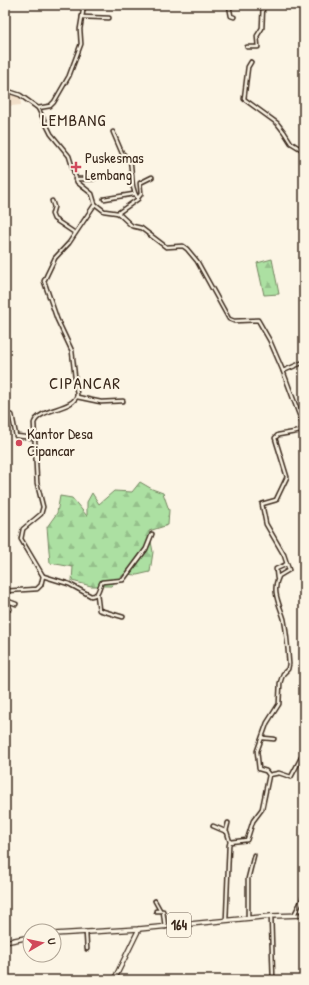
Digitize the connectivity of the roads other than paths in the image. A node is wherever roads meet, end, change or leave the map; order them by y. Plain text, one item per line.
1 (84, 5) edge
2 (230, 5) edge
3 (263, 5) edge
4 (82, 17) junction
5 (234, 17) dead end
6 (109, 18) dead end
7 (247, 47) dead end
8 (251, 62) dead end
9 (5, 90) edge
10 (38, 108) junction
11 (113, 132) dead end
12 (304, 151) edge
13 (99, 176) dead end
14 (152, 177) dead end
15 (75, 178) junction
16 (134, 194) junction
17 (138, 198) junction
18 (104, 199) dead end
19 (52, 201) dead end
20 (95, 204) junction
21 (118, 213) junction
22 (75, 233) junction
23 (304, 362) edge
24 (283, 371) junction
25 (77, 397) junction
26 (123, 401) dead end
27 (5, 415) edge
28 (304, 426) edge
29 (34, 438) junction
30 (152, 534) dead end
31 (287, 564) junction
32 (43, 576) junction
33 (277, 579) junction
34 (5, 590) edge
35 (97, 594) junction
36 (5, 596) edge
37 (8, 601) junction
38 (16, 604) dead end
39 (10, 609) dead end
40 (123, 617) dead end
41 (263, 738) junction
42 (274, 739) dead end
43 (304, 752) edge
44 (269, 775) junction
45 (228, 823) dead end
46 (213, 826) dead end
47 (226, 831) junction
48 (230, 842) junction
49 (254, 854) dead end
50 (304, 896) edge
51 (155, 901) dead end
52 (294, 915) junction
53 (304, 915) edge
54 (271, 916) junction
55 (248, 918) junction
56 (226, 920) junction
57 (165, 927) junction
58 (140, 929) junction
59 (86, 932) junction
60 (62, 934) edge
61 (22, 939) edge
62 (5, 942) edge
63 (87, 949) dead end
64 (114, 980) edge
65 (273, 980) edge

1 - 4 street
2 - 5 street
3 - 7 street
4 - 6 street
4 - 10 street
8 - 12 street
9 - 10 street
10 - 15 street
11 - 16 street
13 - 15 street
14 - 17 street
15 - 20 street
16 - 17 street
16 - 18 street
17 - 21 street
19 - 22 street
20 - 21 street
20 - 22 street
21 - 24 street
22 - 25 street
23 - 24 street
24 - 28 street
25 - 26 street
25 - 29 street
27 - 29 street
28 - 31 street
29 - 32 street
30 - 35 street
31 - 33 street
31 - 33 street
32 - 34 street
32 - 35 street
33 - 41 street
35 - 40 street
36 - 37 street
37 - 38 street
37 - 39 street
41 - 42 street
41 - 44 street
43 - 44 street
44 - 48 street
45 - 47 street
46 - 47 street
47 - 48 street
48 - 56 street
49 - 55 street
50 - 52 street
51 - 57 street
52 - 53 main road, 164
52 - 54 main road, 164
54 - 55 main road, 164
54 - 65 street
55 - 56 main road, 164
56 - 57 main road, 164
57 - 58 main road, 164
58 - 59 main road, 164
58 - 64 main road
59 - 60 main road, 164
59 - 63 street
61 - 62 main road

